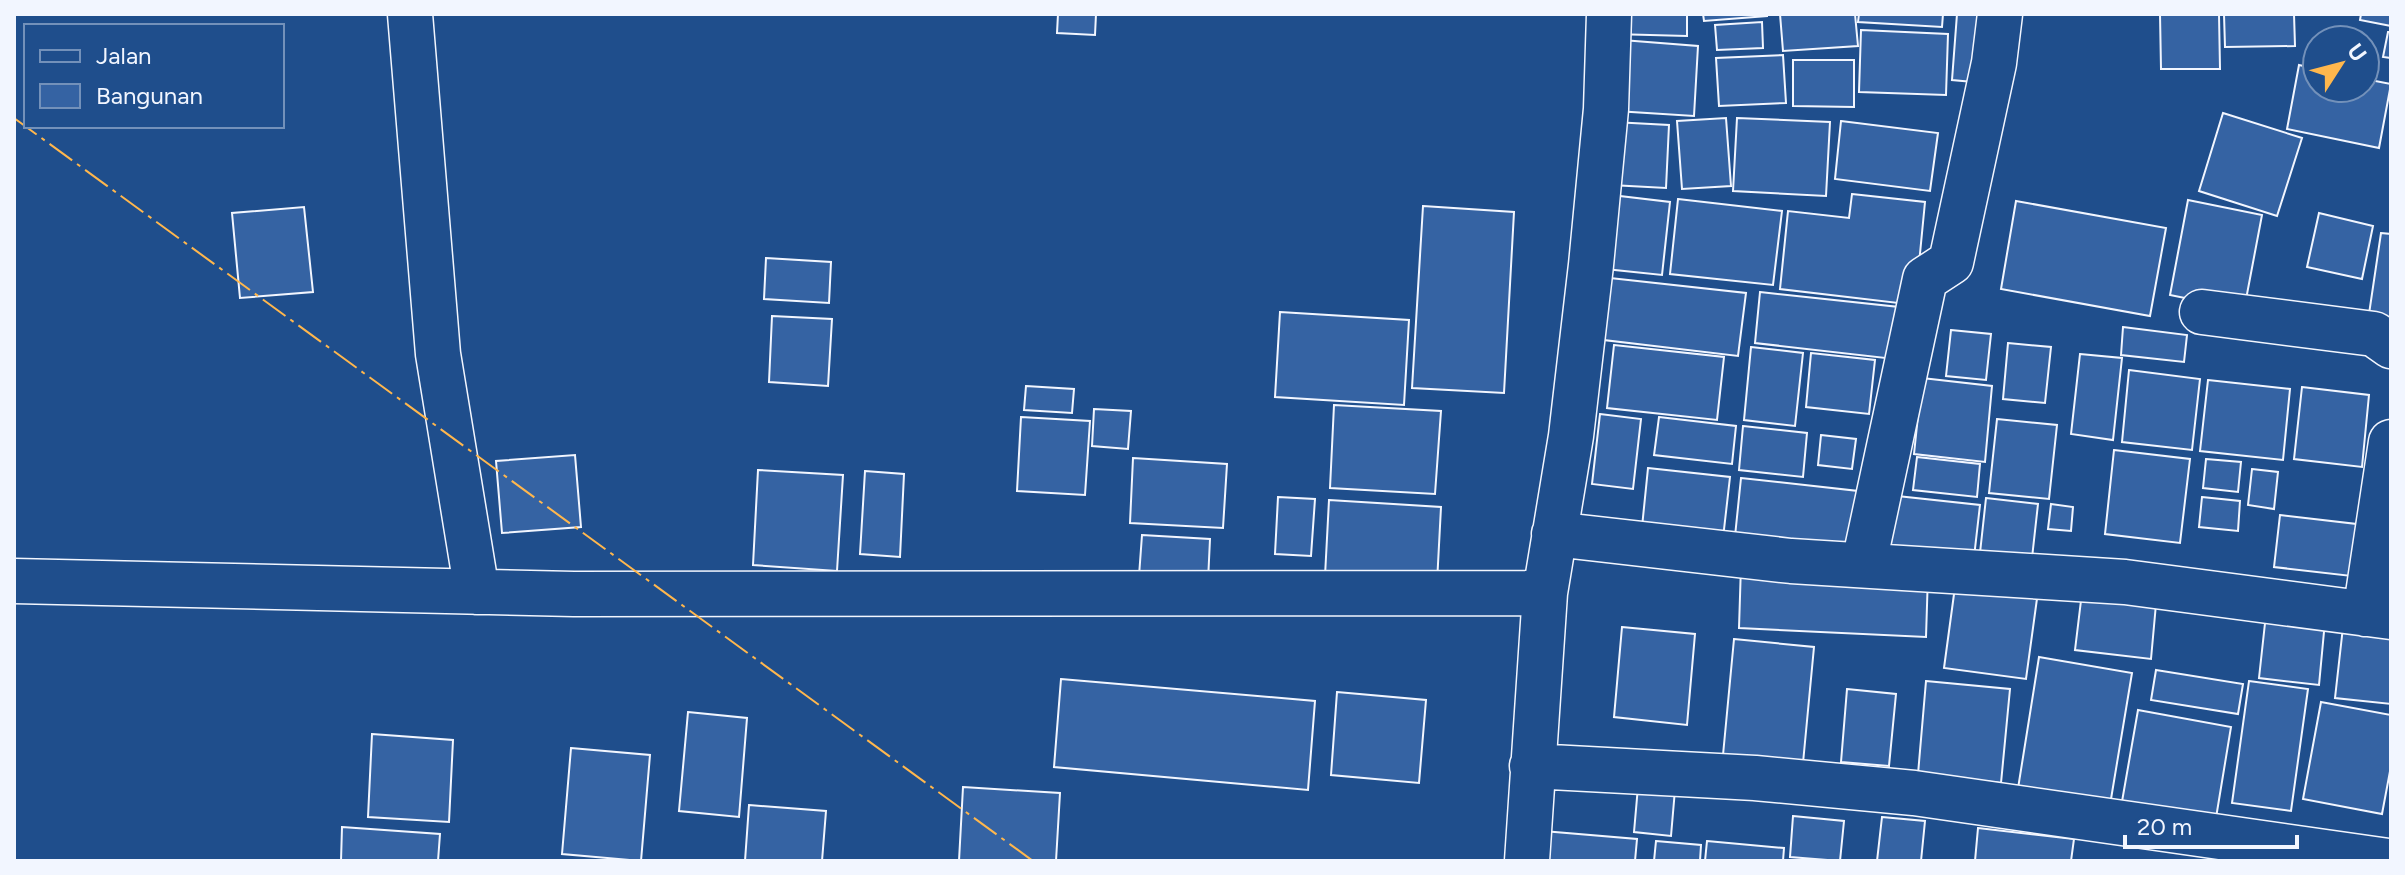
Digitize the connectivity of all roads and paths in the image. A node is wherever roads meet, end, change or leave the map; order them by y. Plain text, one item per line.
1 (410, 14) edge
2 (1609, 14) edge
3 (2000, 14) edge
4 (2202, 312) dead end
5 (2391, 346) edge
6 (2391, 442) edge
7 (1554, 534) junction
8 (1864, 563) junction
9 (14, 581) edge
10 (477, 592) junction
11 (1545, 593) junction
12 (2378, 615) edge
13 (1532, 766) junction
14 (1527, 861) edge
15 (2388, 861) edge

1 - 10 street
2 - 7 street
3 - 8 street
4 - 5 street
6 - 12 street
7 - 8 street
7 - 11 street
8 - 12 street
9 - 10 street
10 - 11 street
11 - 13 street
13 - 14 street
13 - 15 street

